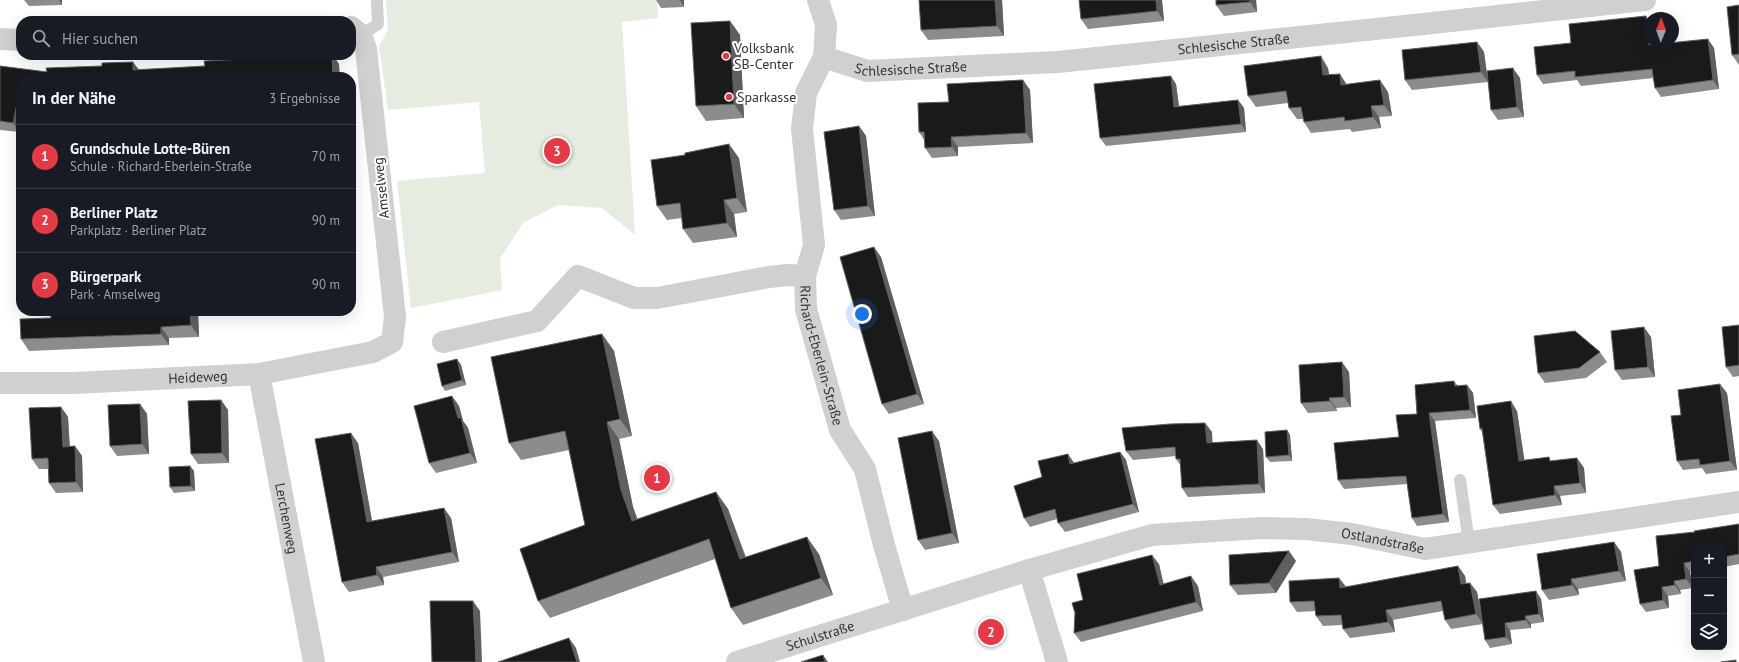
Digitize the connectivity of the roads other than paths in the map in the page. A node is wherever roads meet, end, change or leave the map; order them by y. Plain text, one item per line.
1 (377, 0) edge
2 (818, 0) edge
3 (1645, 0) edge
4 (356, 31) edge
5 (0, 39) edge
6 (16, 40) edge
7 (824, 57) junction
8 (805, 276) junction
9 (392, 342) joint
10 (443, 342) dead end
11 (259, 374) junction
12 (0, 383) edge
13 (1460, 480) dead end
14 (1739, 502) edge
15 (1469, 543) junction
16 (1028, 570) junction
17 (903, 610) junction
18 (314, 662) edge
19 (737, 662) edge
20 (1057, 662) edge

1 - 4 lane
2 - 7 street, Richard-Eberlein-Straße
3 - 7 street, Schlesische Straße
4 - 9 street, Amselweg
5 - 6 street
7 - 8 street, Richard-Eberlein-Straße
8 - 10 street
8 - 17 street, Richard-Eberlein-Straße
9 - 11 street, Heideweg
11 - 12 street, Heideweg
11 - 18 street, Lerchenweg
13 - 15 lane
14 - 15 street, Ostlandstraße
15 - 16 street, Ostlandstraße
16 - 17 street, Ostlandstraße
16 - 20 street
17 - 19 street, Schulstraße

